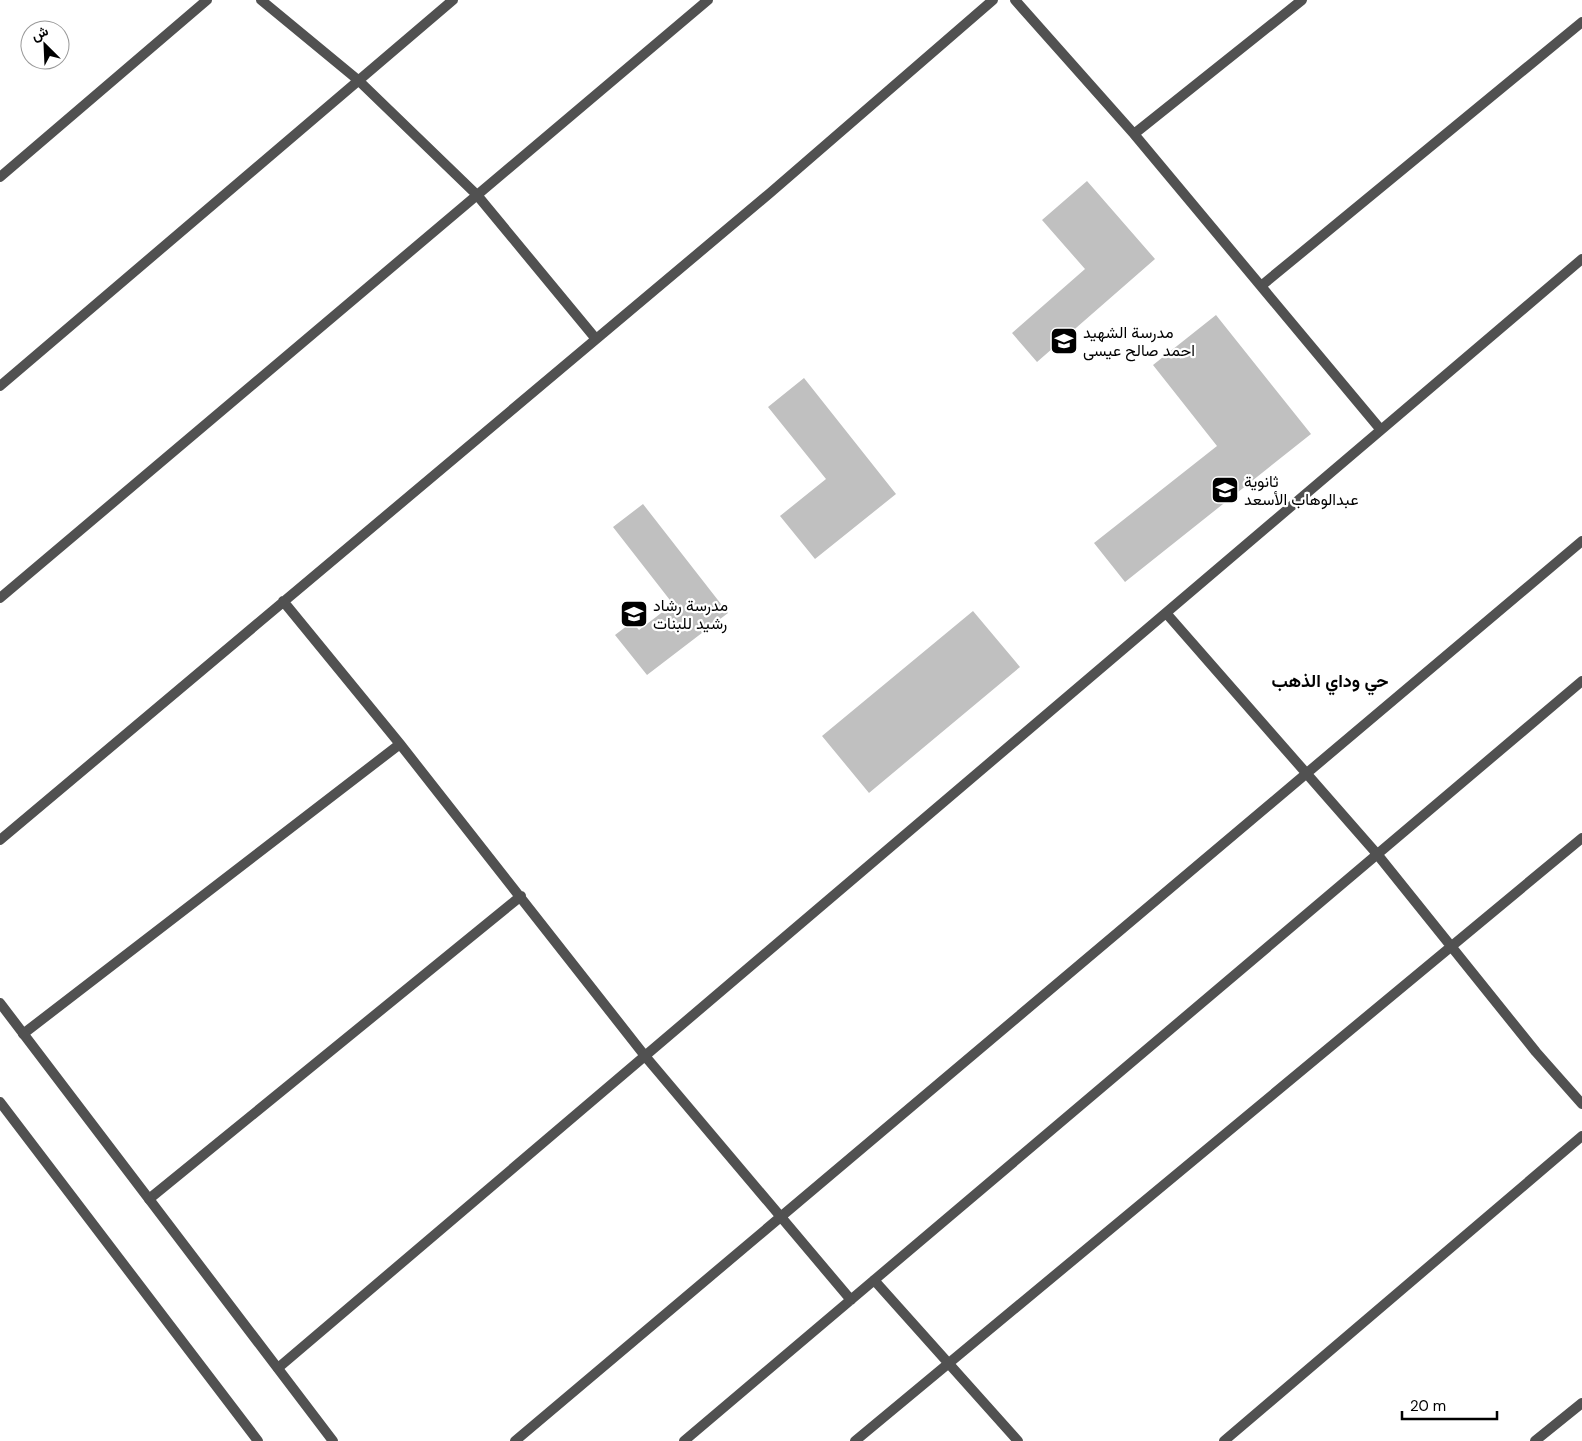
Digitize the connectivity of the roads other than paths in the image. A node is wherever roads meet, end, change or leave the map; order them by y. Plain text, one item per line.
1 (207, 0) edge
2 (261, 0) edge
3 (452, 0) edge
4 (708, 0) edge
5 (993, 0) edge
6 (1016, 0) edge
7 (1302, 0) edge
8 (1582, 22) edge
9 (358, 80) junction
10 (1134, 134) junction
11 (0, 177) edge
12 (477, 195) junction
13 (1582, 259) edge
14 (1261, 286) junction
15 (596, 339) junction
16 (0, 386) edge
17 (1381, 430) junction
18 (1582, 541) edge
19 (0, 598) edge
20 (283, 602) junction
21 (1166, 613) junction
22 (1582, 681) edge
23 (400, 744) junction
24 (1306, 774) junction
25 (1582, 838) edge
26 (0, 840) edge
27 (1377, 854) junction
28 (521, 896) junction
29 (1451, 947) junction
30 (0, 1003) edge
31 (23, 1034) junction
32 (645, 1056) junction
33 (0, 1102) edge
34 (1582, 1104) edge
35 (1582, 1136) edge
36 (149, 1199) junction
37 (782, 1216) junction
38 (874, 1280) junction
39 (851, 1300) junction
40 (948, 1364) junction
41 (278, 1368) junction
42 (1582, 1404) edge
43 (258, 1441) edge
44 (333, 1441) edge
45 (515, 1441) edge
46 (684, 1441) edge
47 (855, 1441) edge
48 (1018, 1441) edge
49 (1224, 1441) edge
50 (1535, 1441) edge

1 - 11 street
2 - 9 street
3 - 9 street
4 - 12 street
5 - 15 street
6 - 10 street
7 - 10 street
8 - 14 street
9 - 12 street
9 - 16 street
10 - 14 street
12 - 15 street
12 - 19 street
13 - 17 street
14 - 17 street
15 - 20 street
17 - 21 street
18 - 24 street
20 - 23 street
20 - 26 street
21 - 24 street
21 - 32 street
22 - 27 street
23 - 28 street
23 - 31 street
24 - 27 street
24 - 37 street
25 - 29 street
27 - 29 street
27 - 38 street
28 - 32 street
28 - 36 street
29 - 34 street
29 - 40 street
30 - 31 street
31 - 36 street
32 - 37 street
32 - 41 street
33 - 43 street
35 - 49 street
36 - 41 street
37 - 39 street
37 - 45 street
38 - 39 street
38 - 40 street
39 - 46 street
40 - 47 street
40 - 48 street
41 - 44 street
42 - 50 street

